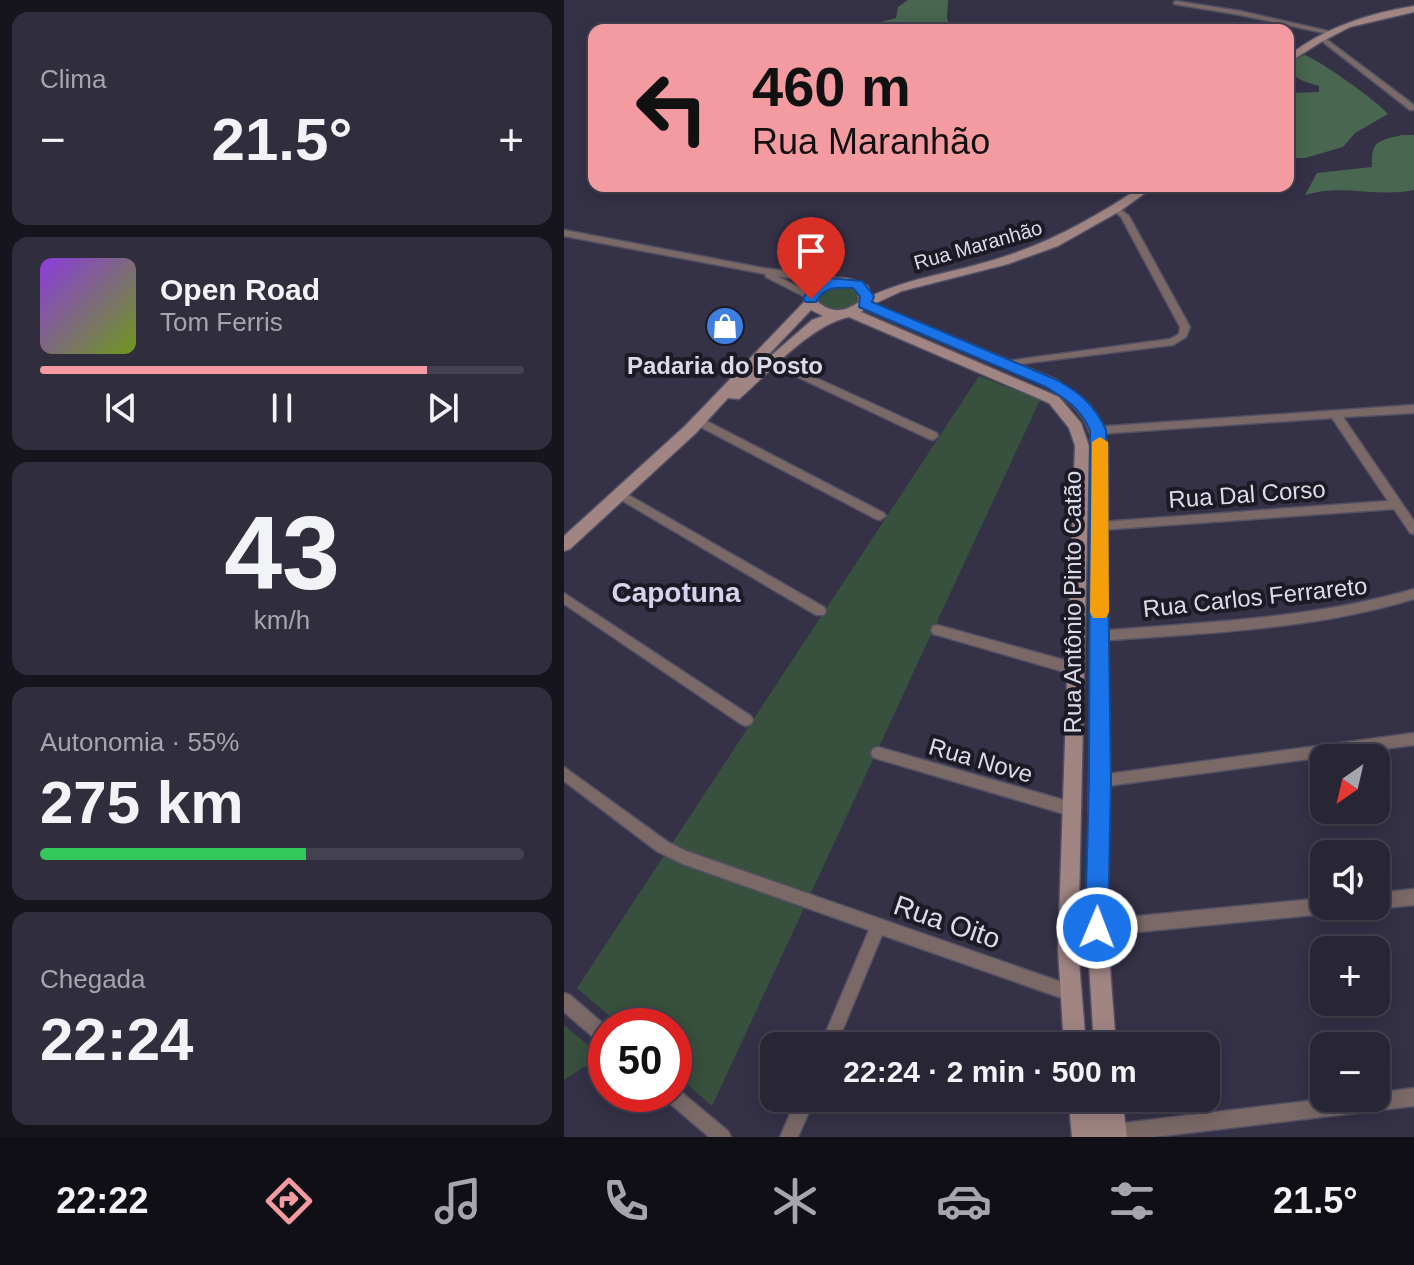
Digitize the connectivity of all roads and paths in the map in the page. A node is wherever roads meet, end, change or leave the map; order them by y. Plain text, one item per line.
1 (1176, 3) dead end
2 (1414, 9) edge
3 (1284, 24) edge
4 (1294, 26) edge
5 (1324, 34) junction
6 (1294, 56) edge
7 (1413, 108) edge
8 (1140, 192) edge
9 (1116, 209) junction
10 (564, 233) edge
11 (763, 271) junction
12 (837, 281) junction
13 (857, 284) junction
14 (898, 288) junction
15 (811, 300) junction
16 (854, 308) junction
17 (759, 355) junction
18 (774, 361) junction
19 (1007, 364) junction
20 (1414, 409) edge
21 (1335, 414) junction
22 (697, 424) junction
23 (1098, 430) junction
24 (933, 436) dead end
25 (620, 494) junction
26 (1397, 505) junction
27 (1079, 509) junction
28 (880, 516) dead end
29 (1100, 526) junction
30 (1414, 530) edge
31 (564, 545) edge
32 (1414, 594) edge
33 (564, 598) edge
34 (820, 611) dead end
35 (937, 630) dead end
36 (1100, 636) junction
37 (1075, 669) junction
38 (746, 720) dead end
39 (1414, 739) edge
40 (878, 753) dead end
41 (564, 773) edge
42 (1073, 777) junction
43 (1100, 781) junction
44 (1071, 809) junction
45 (1414, 897) edge
46 (1390, 900) edge
47 (1310, 907) edge
48 (878, 926) junction
49 (1097, 928) junction
50 (1070, 993) junction
51 (564, 1001) edge
52 (588, 1022) edge
53 (834, 1032) edge
54 (1074, 1032) edge
55 (1104, 1032) edge
56 (1414, 1097) edge
57 (692, 1111) edge
58 (800, 1112) edge
59 (1083, 1112) edge
60 (1089, 1112) edge
61 (1113, 1112) edge
62 (1115, 1135) edge
63 (722, 1137) edge
64 (789, 1137) edge
65 (1084, 1137) edge

1 - 3 street
2 - 5 main road
4 - 5 street
5 - 6 main road
5 - 7 street
8 - 9 main road, Rua Maranhão
9 - 14 main road, Rua Maranhão
9 - 19 street
10 - 11 street
11 - 12 street
11 - 15 street
12 - 13 main road, Rua Maranhão
12 - 15 main road, Rua Maranhão
13 - 14 main road, Rua Maranhão
13 - 16 main road
14 - 16 main road, Rua Maranhão
15 - 16 main road
15 - 17 main road, Rua Maranhão
16 - 18 main road, Rua Maranhão
16 - 19 main road
16 - 27 main road, Rua Antônio Pinto Catão
17 - 18 street
17 - 22 main road, Rua Maranhão
18 - 22 main road, Rua Maranhão
18 - 24 street
19 - 23 main road
20 - 21 street
21 - 23 street
21 - 26 street
22 - 25 main road, Rua Maranhão
22 - 28 street
23 - 29 main road, Rua Antônio Pinto Catão
25 - 31 main road, Rua Maranhão
25 - 34 street
26 - 29 street, Rua Dal Corso
26 - 30 street
27 - 29 main road
27 - 37 main road, Rua Antônio Pinto Catão
29 - 36 main road, Rua Antônio Pinto Catão
32 - 36 street, Rua Carlos Ferrareto
33 - 38 street
35 - 37 street
36 - 43 main road, Rua Antônio Pinto Catão
37 - 42 main road, Rua Antônio Pinto Catão
39 - 43 street
40 - 44 street, Rua Nove
41 - 48 street, Rua Oito
42 - 43 main road
42 - 44 main road, Rua Antônio Pinto Catão
43 - 49 main road, Rua Antônio Pinto Catão
44 - 50 main road, Rua Antônio Pinto Catão
45 - 46 street
47 - 49 street
48 - 50 street, Rua Oito
48 - 53 street
49 - 55 main road, Rua Antônio Pinto Catão
50 - 54 main road, Rua Antônio Pinto Catão
51 - 52 street
56 - 62 street
57 - 63 street
58 - 64 street
59 - 65 main road
60 - 62 main road
61 - 62 main road

